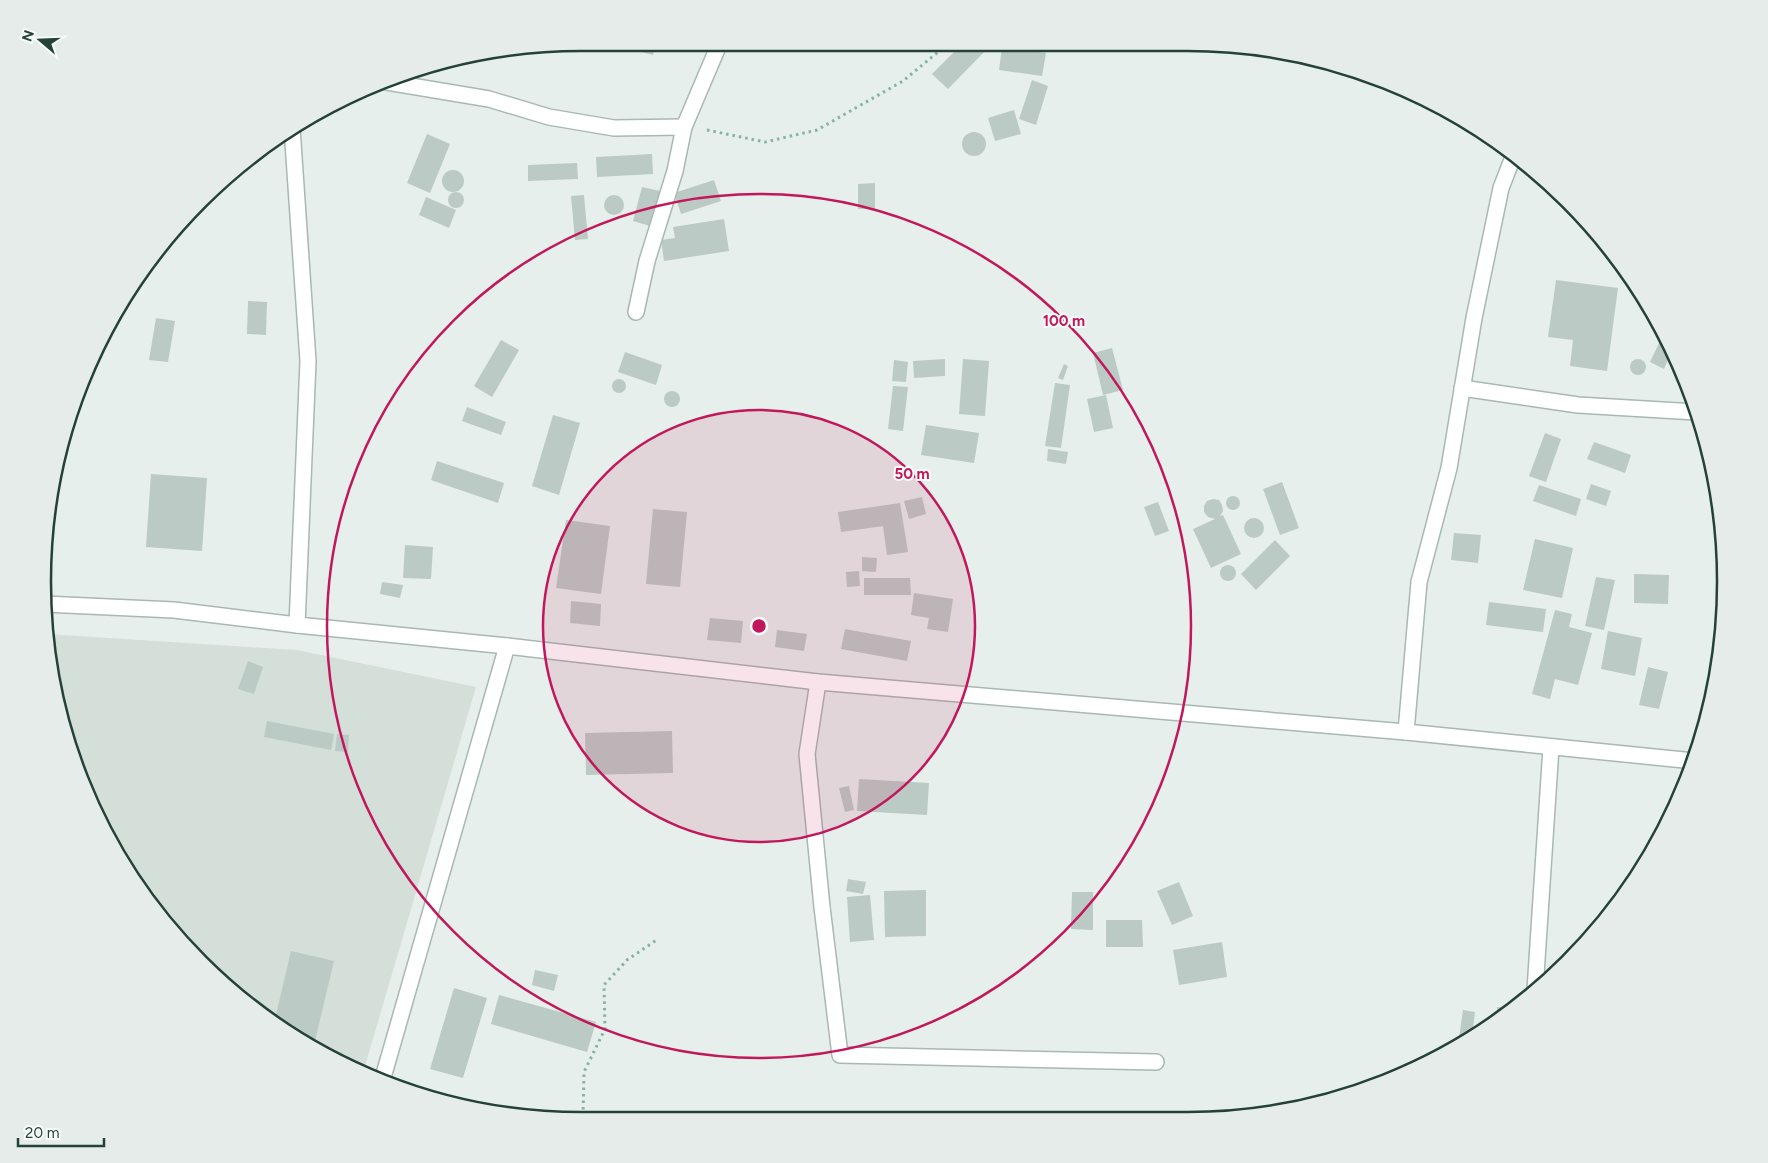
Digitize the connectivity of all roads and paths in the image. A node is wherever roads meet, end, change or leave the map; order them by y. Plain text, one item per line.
1 (716, 51) edge
2 (939, 51) edge
3 (399, 84) edge
4 (684, 127) junction
5 (293, 137) edge
6 (1510, 162) edge
7 (636, 312) dead end
8 (1462, 388) junction
9 (1689, 412) edge
10 (52, 604) edge
11 (297, 625) junction
12 (506, 646) junction
13 (818, 682) junction
14 (1406, 732) junction
15 (1551, 747) junction
16 (1686, 760) edge
17 (658, 939) dead end
18 (1536, 980) edge
19 (1156, 1062) dead end
20 (384, 1073) edge
21 (584, 1112) edge

1 - 4 street
2 - 4 path
3 - 4 street
4 - 7 street
5 - 11 street
6 - 8 street
8 - 9 street
8 - 14 street
10 - 11 street
11 - 12 street
12 - 13 street
12 - 20 street
13 - 14 street
13 - 19 street
14 - 15 street
15 - 16 street
15 - 18 street
17 - 21 path

